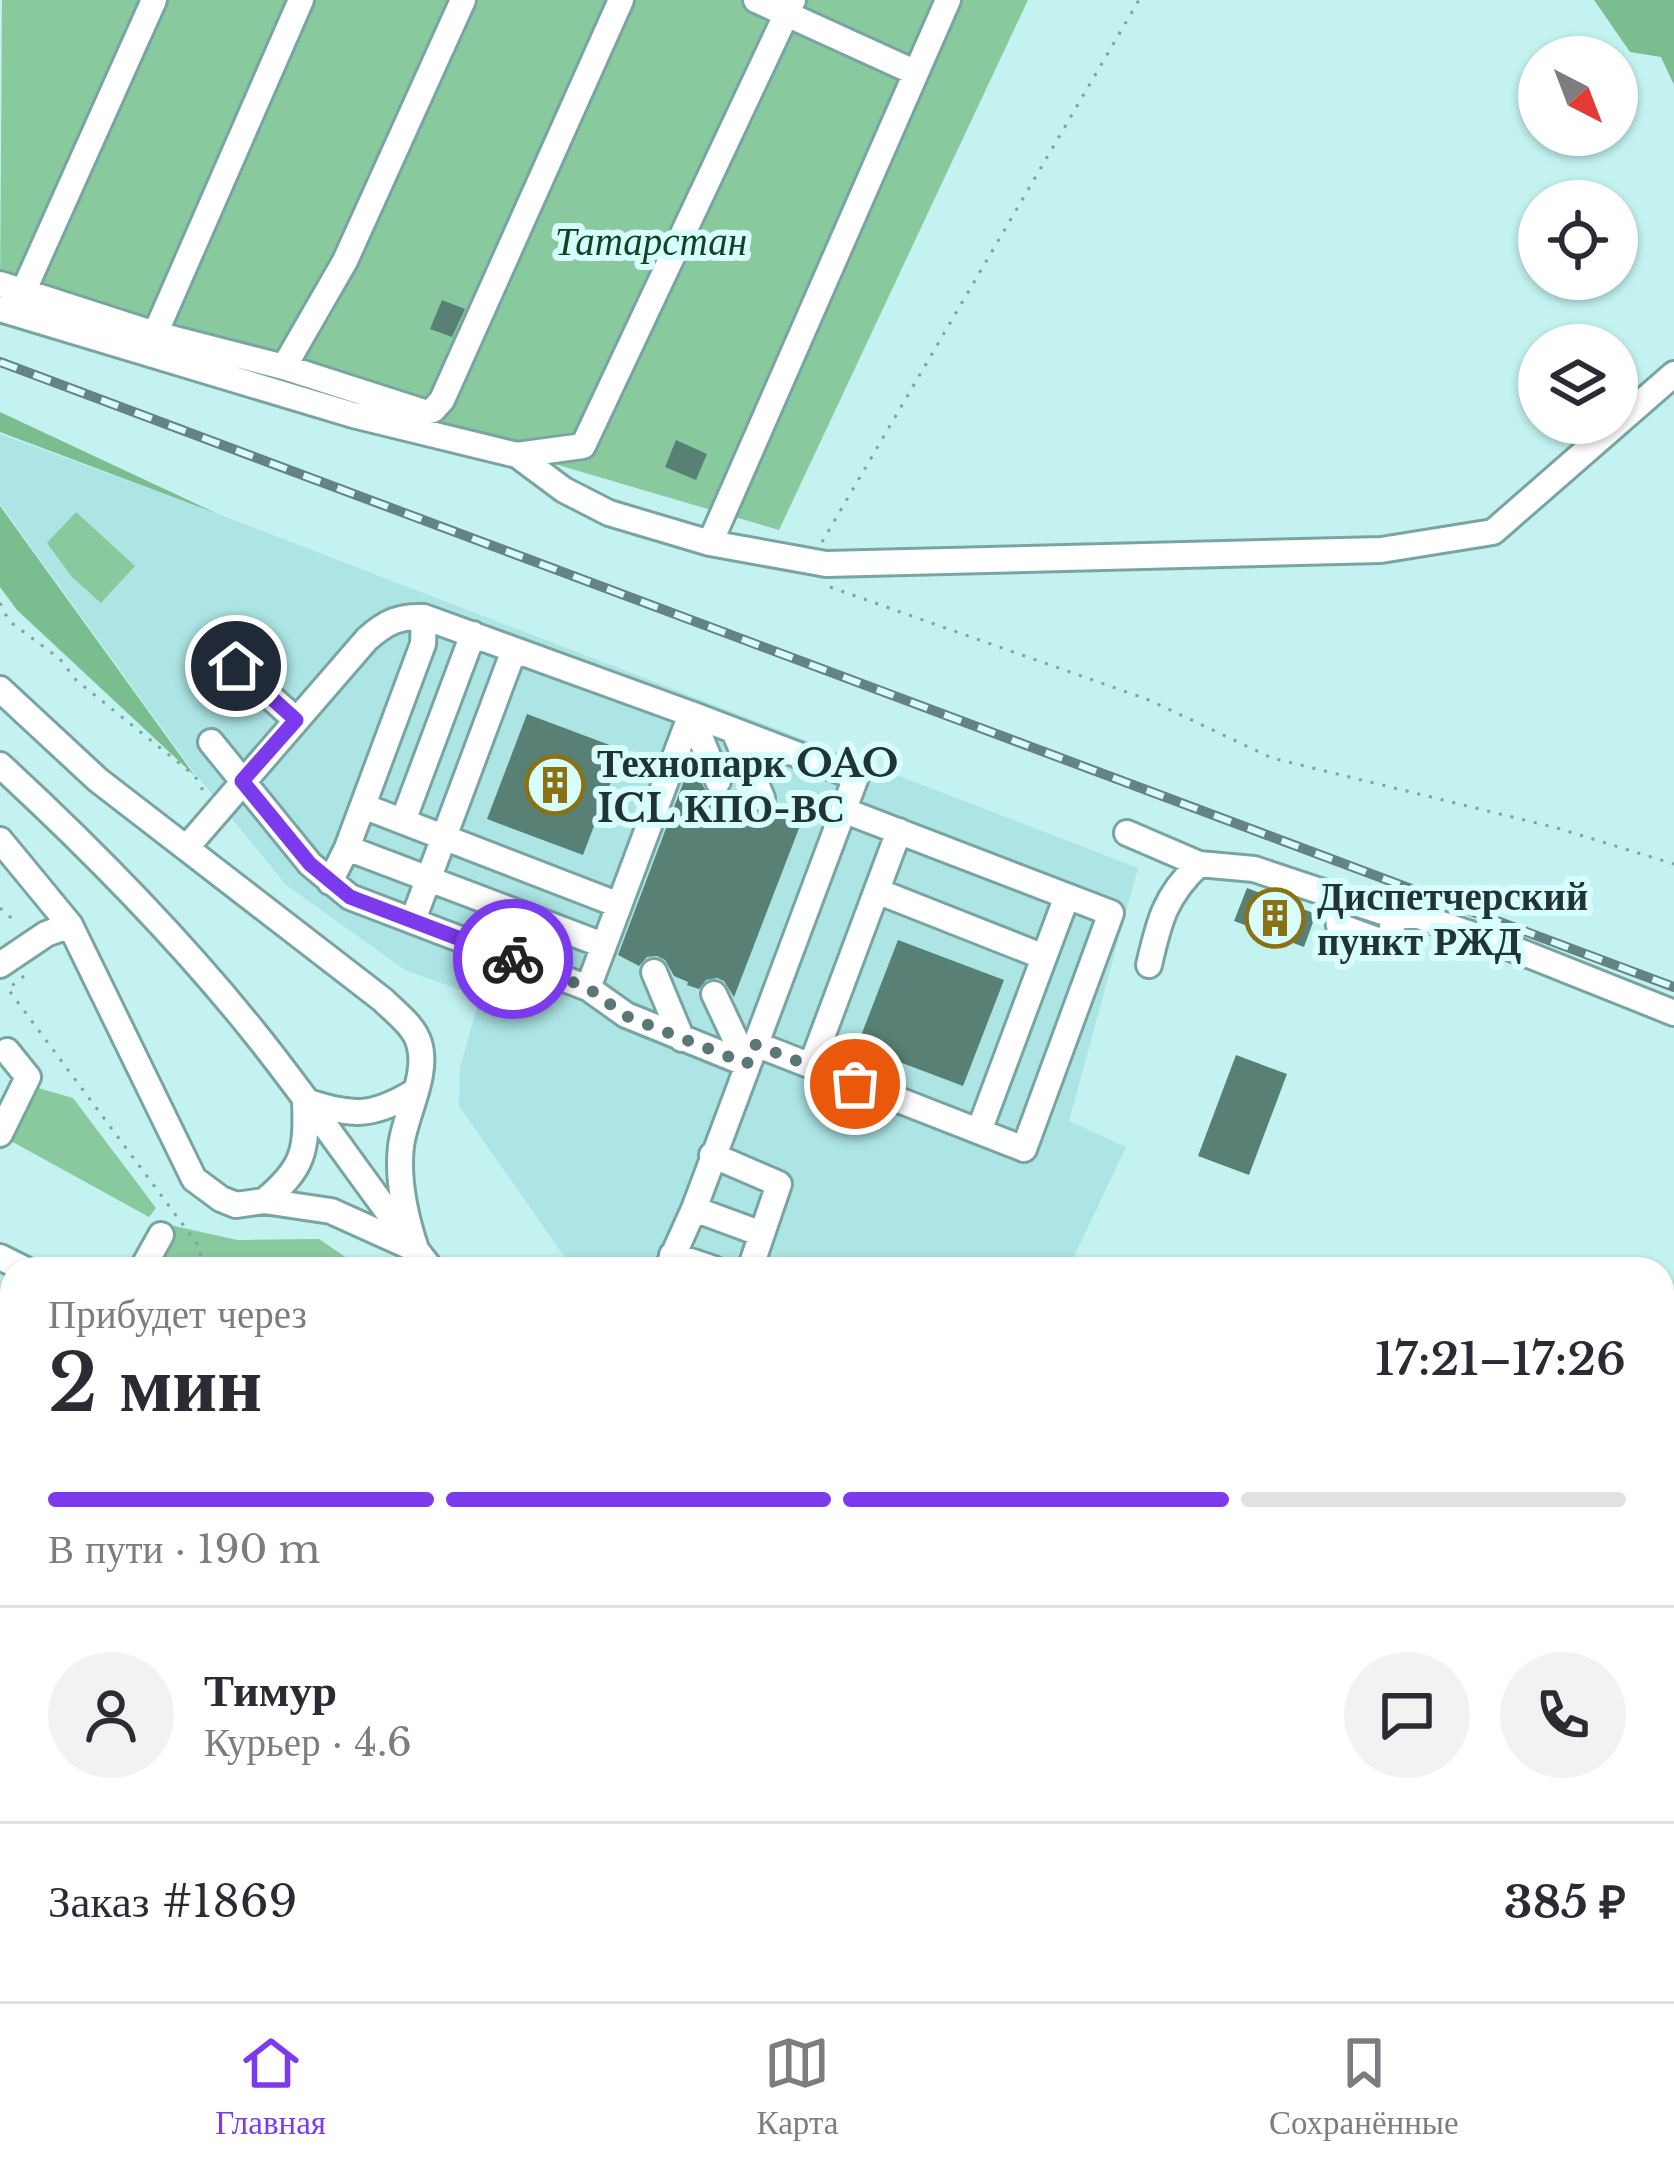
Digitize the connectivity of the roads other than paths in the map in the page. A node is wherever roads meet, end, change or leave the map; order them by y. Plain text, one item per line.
1 (154, 0) edge
2 (302, 0) edge
3 (463, 0) edge
4 (621, 0) edge
5 (756, 0) edge
6 (948, 0) edge
7 (790, 7) edge
8 (914, 73) junction
9 (12, 287) edge
10 (0, 309) edge
11 (155, 334) junction
12 (284, 367) junction
13 (1674, 374) edge
14 (517, 455) junction
15 (710, 542) junction
16 (424, 617) junction
17 (472, 634) junction
18 (514, 650) junction
19 (236, 666) dead end
20 (0, 689) edge
21 (691, 714) junction
22 (296, 720) junction
23 (734, 731) junction
24 (211, 742) dead end
25 (0, 765) edge
26 (242, 781) junction
27 (718, 781) dead end
28 (762, 798) dead end
29 (363, 806) junction
30 (844, 810) junction
31 (403, 821) junction
32 (899, 832) junction
33 (1126, 833) dead end
34 (445, 837) junction
35 (0, 840) edge
36 (188, 847) junction
37 (347, 848) junction
38 (1199, 864) junction
39 (429, 879) junction
40 (330, 882) junction
41 (877, 891) junction
42 (1066, 896) junction
43 (620, 905) junction
44 (413, 920) junction
45 (70, 925) junction
46 (603, 946) junction
47 (1044, 957) junction
48 (1149, 965) dead end
49 (654, 972) dead end
50 (4, 977) edge
51 (588, 988) junction
52 (714, 994) dead end
53 (1674, 1013) edge
54 (682, 1039) junction
55 (7, 1051) dead end
56 (751, 1054) junction
57 (811, 1066) junction
58 (414, 1092) junction
59 (304, 1101) junction
60 (979, 1131) junction
61 (0, 1134) edge
62 (712, 1155) junction
63 (264, 1202) junction
64 (694, 1209) junction
65 (762, 1234) junction
66 (160, 1235) dead end
67 (148, 1257) edge
68 (419, 1257) edge
69 (421, 1257) edge
70 (422, 1257) edge
71 (671, 1257) edge
72 (754, 1257) edge

1 - 9 street
2 - 11 street
3 - 12 street
4 - 12 street
5 - 7 street
6 - 8 street
7 - 8 street
7 - 14 street
8 - 15 street
9 - 11 street
10 - 14 street
11 - 12 street
13 - 15 street
14 - 15 street
16 - 17 street
16 - 22 street
16 - 29 street
17 - 18 street
17 - 31 street
18 - 21 street
18 - 34 street
19 - 22 street
20 - 36 street
21 - 23 street
21 - 27 street
21 - 43 street
22 - 26 street
23 - 28 street
23 - 30 street
24 - 26 street
25 - 59 street
26 - 36 street
26 - 40 street
29 - 31 street
29 - 37 street
30 - 32 street
30 - 56 street
31 - 34 street
32 - 41 street
32 - 42 street
33 - 38 street
34 - 39 street
34 - 43 street
35 - 45 street
36 - 58 street
37 - 39 street
37 - 40 street
38 - 48 street
38 - 53 street
39 - 44 street
39 - 46 street
40 - 44 street
41 - 47 street
41 - 57 street
42 - 47 street
42 - 60 street
43 - 46 street
44 - 51 street
45 - 50 street
45 - 63 street
46 - 51 street
47 - 60 street
49 - 54 street
51 - 54 street
52 - 56 street
54 - 56 street
55 - 61 street
56 - 57 street
56 - 62 street
57 - 60 street
58 - 59 street
58 - 70 street
59 - 63 street
59 - 69 street
62 - 64 street
62 - 65 street
63 - 68 street
64 - 65 street
64 - 71 street
65 - 72 street
66 - 67 street

